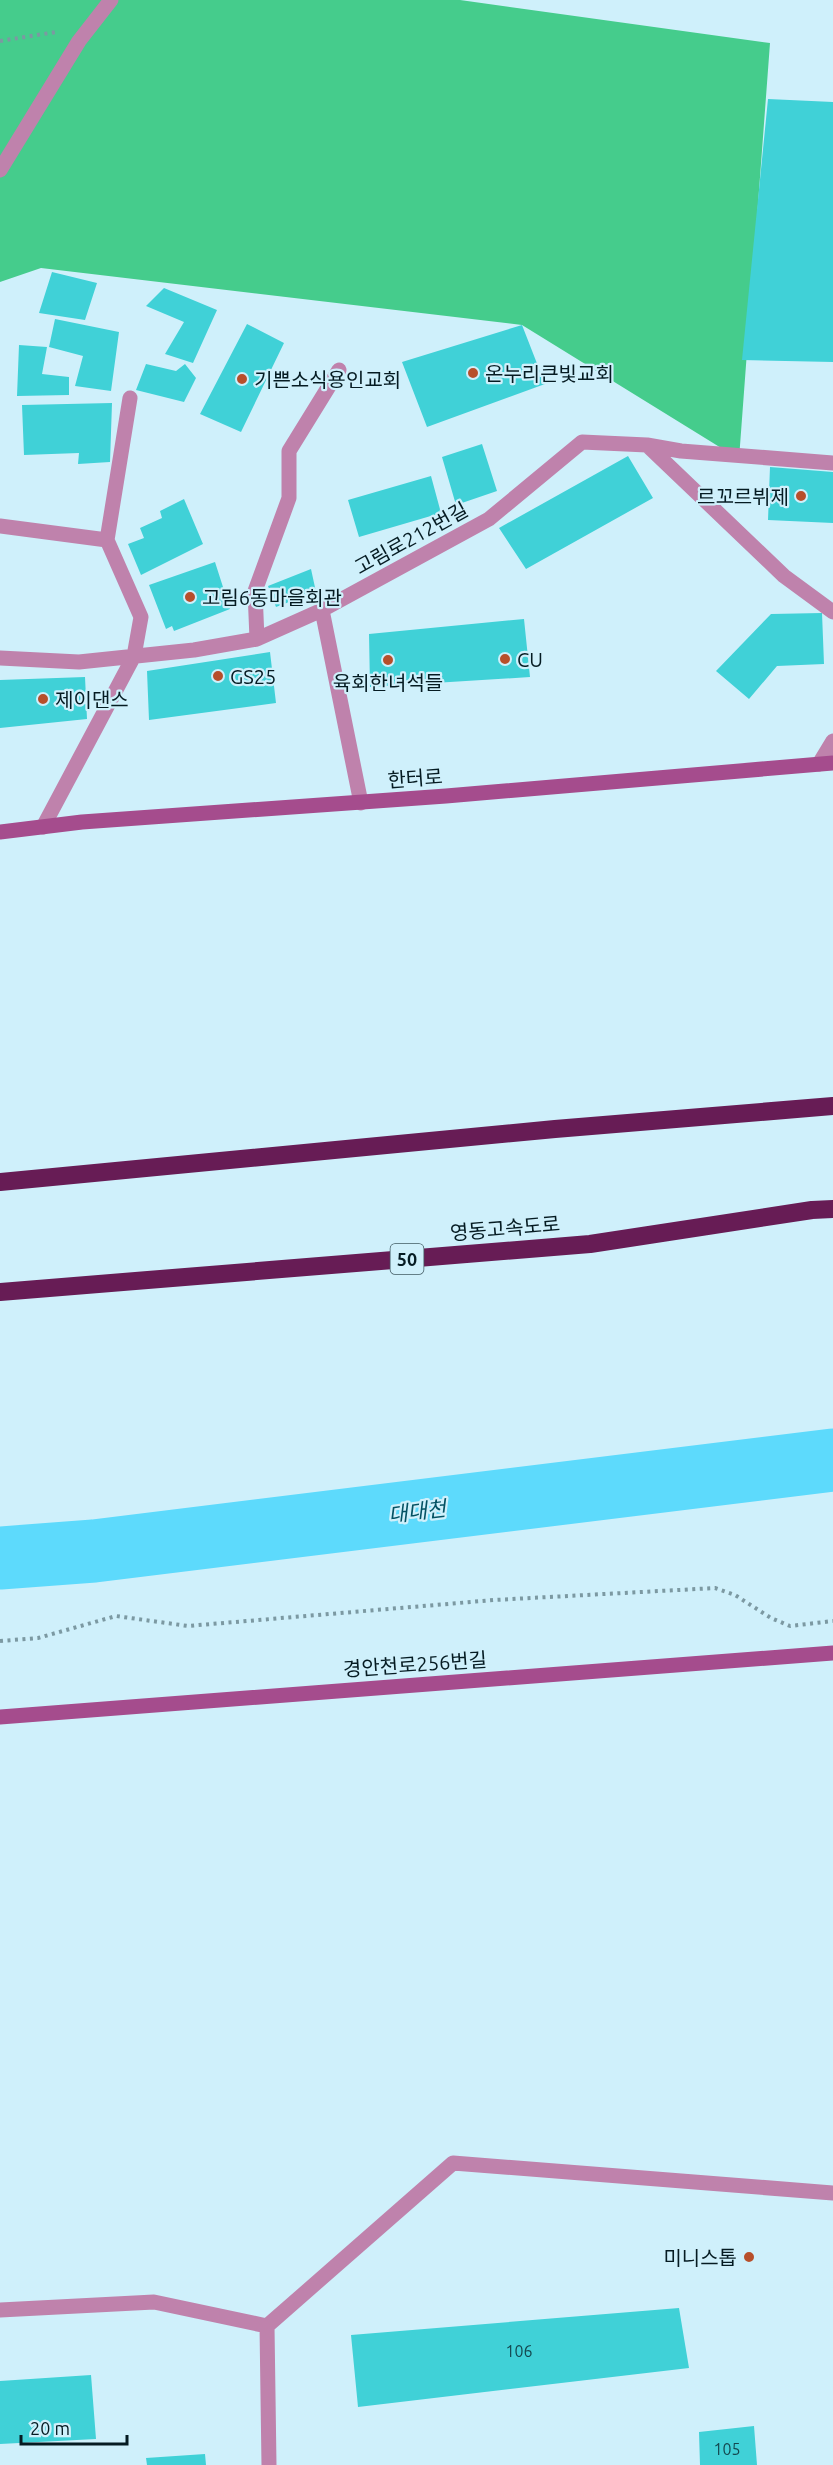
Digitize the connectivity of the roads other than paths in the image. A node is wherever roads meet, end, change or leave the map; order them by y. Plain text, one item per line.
1 (111, 0) edge
2 (0, 170) edge
3 (339, 370) dead end
4 (130, 398) dead end
5 (647, 445) junction
6 (833, 463) edge
7 (0, 526) edge
8 (107, 540) junction
9 (322, 610) junction
10 (833, 612) edge
11 (258, 639) junction
12 (134, 656) junction
13 (0, 658) edge
14 (833, 741) edge
15 (826, 764) edge
16 (361, 803) junction
17 (42, 827) junction
18 (0, 832) edge
19 (833, 1106) edge
20 (0, 1182) edge
21 (833, 1209) edge
22 (0, 1292) edge
23 (833, 1653) edge
24 (0, 1717) edge
25 (833, 2193) edge
26 (0, 2310) edge
27 (267, 2326) junction
28 (269, 2465) edge

1 - 2 street
3 - 11 street
4 - 8 street
5 - 6 street, 고림로212번길
5 - 9 street, 고림로212번길
5 - 10 street
7 - 8 street
8 - 12 street
9 - 11 street, 고림로212번길
9 - 16 street
11 - 12 street, 고림로212번길
12 - 13 street, 고림로212번길
12 - 17 street
14 - 15 street
15 - 16 street, 한터로
16 - 17 street, 한터로
17 - 18 street, 한터로
19 - 20 highway
21 - 22 highway, 영동고속도로 / 50
23 - 24 street, 경안천로256번길
25 - 27 street
26 - 27 street
27 - 28 street

